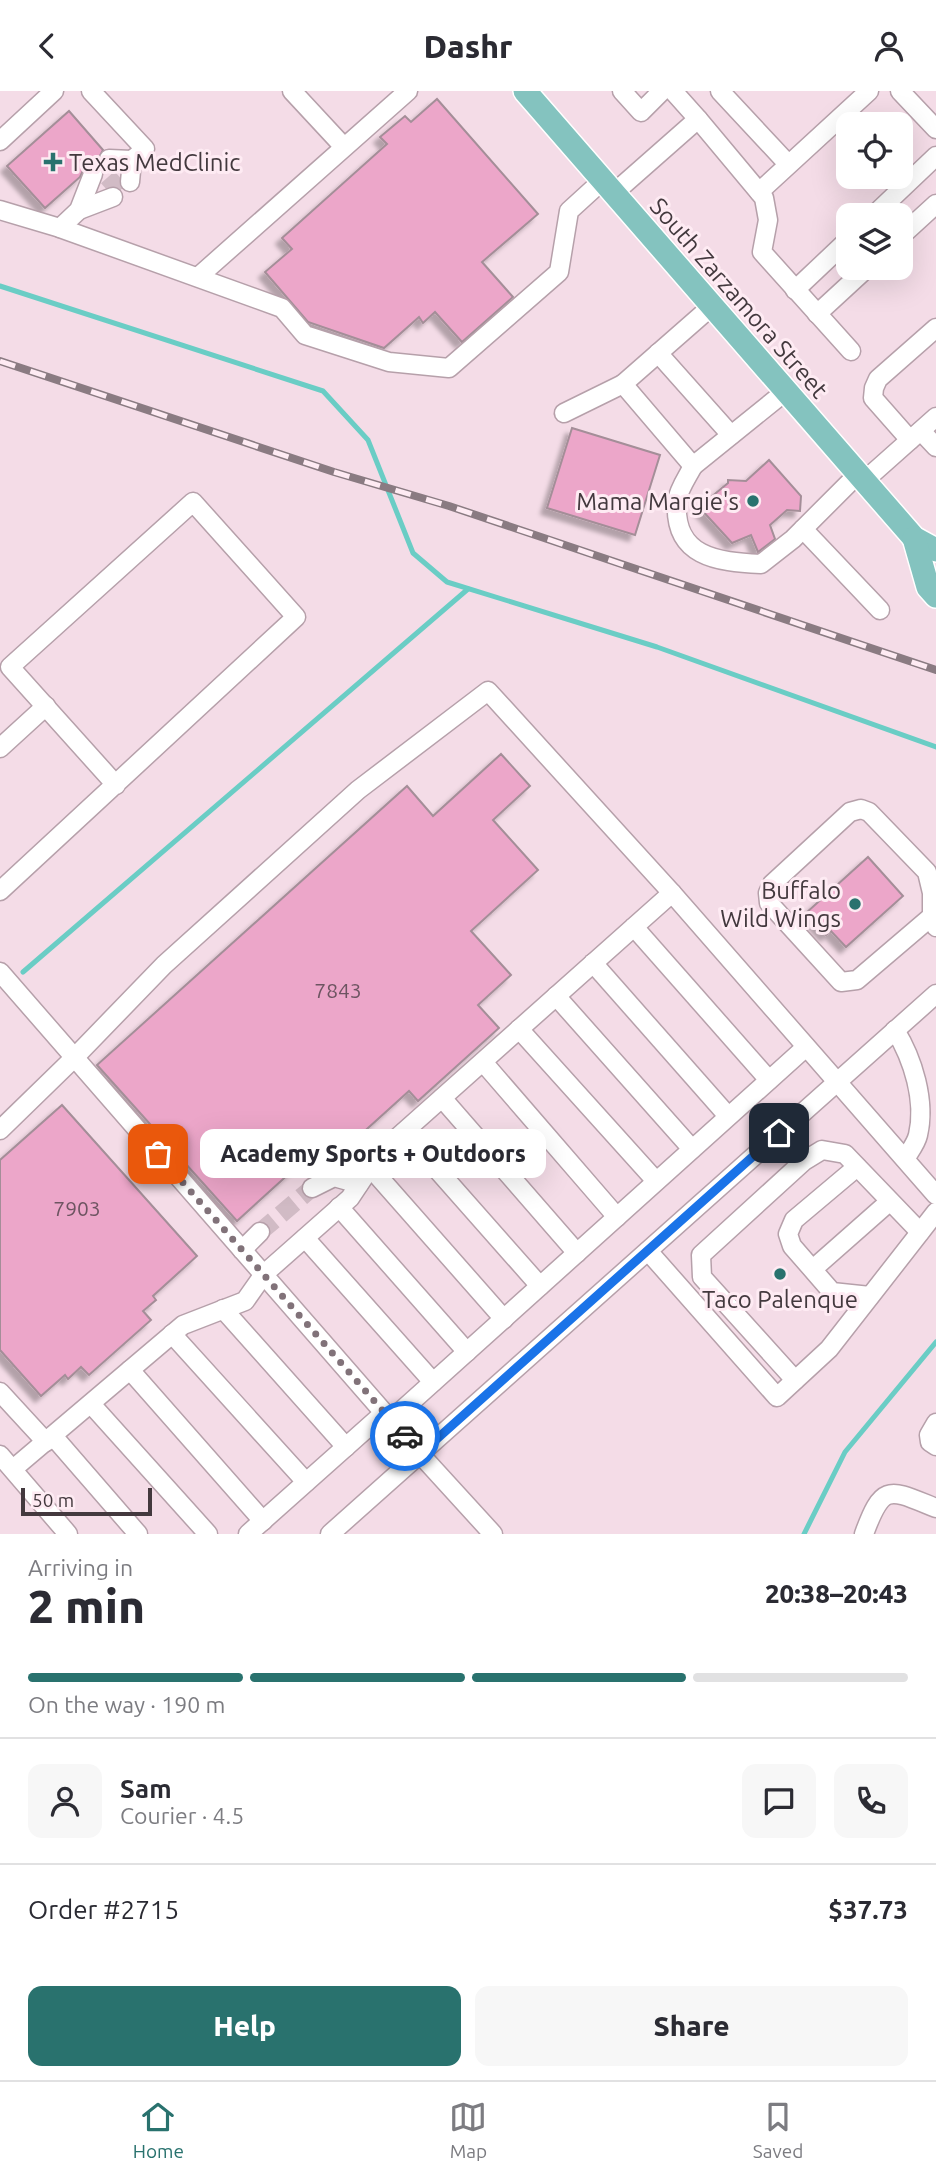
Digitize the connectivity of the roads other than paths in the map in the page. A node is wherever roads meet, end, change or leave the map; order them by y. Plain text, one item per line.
1 (54, 91) edge
2 (91, 91) edge
3 (292, 91) edge
4 (408, 91) edge
5 (525, 91) edge
6 (622, 91) edge
7 (662, 91) edge
8 (673, 91) edge
9 (720, 91) edge
10 (869, 91) edge
11 (900, 91) edge
12 (698, 119) junction
13 (936, 129) edge
14 (0, 141) edge
15 (344, 148) junction
16 (936, 156) edge
17 (788, 164) junction
18 (122, 168) tunnel mouth
19 (608, 187) junction
20 (759, 192) junction
21 (887, 203) edge
22 (936, 204) edge
23 (0, 210) edge
24 (79, 210) junction
25 (913, 225) edge
26 (60, 228) junction
27 (836, 251) edge
28 (198, 277) junction
29 (854, 280) edge
30 (795, 290) junction
31 (712, 306) junction
32 (817, 314) junction
33 (936, 328) edge
34 (851, 351) dead end
35 (658, 353) junction
36 (623, 384) junction
37 (786, 391) junction
38 (564, 413) dead end
39 (936, 417) edge
40 (731, 435) junction
41 (915, 435) junction
42 (936, 447) edge
43 (693, 466) junction
44 (861, 478) junction
45 (803, 529) junction
46 (914, 538) junction
47 (936, 550) edge
48 (936, 596) edge
49 (880, 610) dead end
50 (5, 662) edge
51 (46, 706) junction
52 (0, 748) edge
53 (116, 785) junction
54 (0, 891) edge
55 (672, 893) junction
56 (934, 921) edge
57 (634, 927) junction
58 (593, 963) junction
59 (0, 972) edge
60 (936, 994) edge
61 (556, 996) junction
62 (519, 1029) junction
63 (895, 1030) junction
64 (806, 1047) junction
65 (74, 1058) junction
66 (483, 1062) junction
67 (769, 1080) junction
68 (836, 1083) junction
69 (442, 1098) junction
70 (729, 1116) junction
71 (0, 1130) edge
72 (404, 1132) junction
73 (692, 1149) junction
74 (905, 1159) junction
75 (370, 1167) junction
76 (856, 1167) junction
77 (656, 1181) junction
78 (359, 1184) junction
79 (312, 1188) tunnel mouth
80 (936, 1195) edge
81 (889, 1202) junction
82 (339, 1207) junction
83 (936, 1212) edge
84 (617, 1217) junction
85 (260, 1232) tunnel mouth
86 (920, 1232) junction
87 (304, 1238) junction
88 (242, 1249) junction
89 (648, 1251) junction
90 (577, 1253) junction
91 (813, 1269) junction
92 (264, 1275) junction
93 (540, 1286) junction
94 (870, 1296) junction
95 (223, 1309) junction
96 (504, 1319) junction
97 (172, 1334) junction
98 (467, 1352) junction
99 (130, 1370) junction
100 (795, 1380) junction
101 (433, 1382) junction
102 (0, 1392) edge
103 (91, 1403) junction
104 (388, 1417) junction
105 (936, 1423) edge
106 (50, 1439) junction
107 (936, 1446) edge
108 (346, 1447) junction
109 (0, 1454) edge
110 (420, 1454) junction
111 (13, 1469) junction
112 (306, 1482) junction
113 (936, 1509) edge
114 (263, 1521) junction
115 (68, 1534) edge
116 (138, 1534) edge
117 (208, 1534) edge
118 (248, 1534) edge
119 (330, 1534) edge
120 (493, 1534) edge
121 (864, 1534) edge

1 - 14 street
2 - 18 street
3 - 15 street
4 - 15 street
5 - 19 main road, South Zarzamora Street
6 - 7 street
8 - 12 street
9 - 17 street
10 - 17 street
11 - 13 street
12 - 19 street
12 - 20 street
15 - 28 street
16 - 21 street
17 - 20 street
19 - 28 street
19 - 31 main road, South Zarzamora Street
20 - 30 street
22 - 25 street
23 - 26 street
24 - 24 street
24 - 26 street
26 - 28 street
27 - 30 street
29 - 32 street
30 - 32 street
31 - 35 street
31 - 37 main road, South Zarzamora Street
32 - 34 street
33 - 41 street
35 - 36 street
35 - 40 street
36 - 38 street
36 - 43 street
37 - 40 street
37 - 44 main road, South Zarzamora Street
39 - 41 street
40 - 43 street
41 - 42 street
41 - 44 street
43 - 45 street
44 - 45 street
44 - 46 main road, South Zarzamora Street
45 - 49 street
46 - 47 main road, South Zarzamora Street
46 - 48 main road, South Zarzamora Street
50 - 51 street
50 - 53 street
51 - 52 street
51 - 53 street
53 - 54 street
55 - 57 street
55 - 64 street
55 - 65 street
56 - 56 street
57 - 58 street
57 - 67 street
58 - 61 street
58 - 70 street
59 - 65 street
60 - 63 street
61 - 62 street
61 - 73 street
62 - 66 street
62 - 77 street
63 - 68 street
63 - 74 street
64 - 67 street
64 - 68 street
65 - 71 street
65 - 88 street
66 - 69 street
66 - 84 street
67 - 70 street
68 - 74 street
68 - 89 street
69 - 72 street
69 - 90 street
70 - 73 street
72 - 75 street
72 - 93 street
73 - 77 street
74 - 80 street
75 - 78 street
75 - 96 street
76 - 81 street
76 - 91 street
76 - 100 street
77 - 84 street
78 - 79 street
78 - 82 street
81 - 86 street
81 - 91 street
82 - 87 street
82 - 98 street
83 - 86 street
84 - 90 street
85 - 88 street
86 - 94 street
87 - 92 street
87 - 101 street
88 - 92 street
89 - 100 street
89 - 110 street
90 - 93 street
91 - 94 street
92 - 95 street
92 - 104 street
93 - 96 street
94 - 100 street
95 - 97 street
95 - 108 street
96 - 98 street
97 - 99 street
97 - 112 street
98 - 101 street
99 - 103 street
99 - 114 street
101 - 104 street
102 - 106 street
103 - 106 street
103 - 117 street
104 - 108 street
104 - 110 street
105 - 107 street
106 - 111 street
106 - 116 street
108 - 112 street
109 - 111 street
110 - 119 street
110 - 120 street
111 - 115 street
112 - 114 street
113 - 121 street
114 - 118 street

